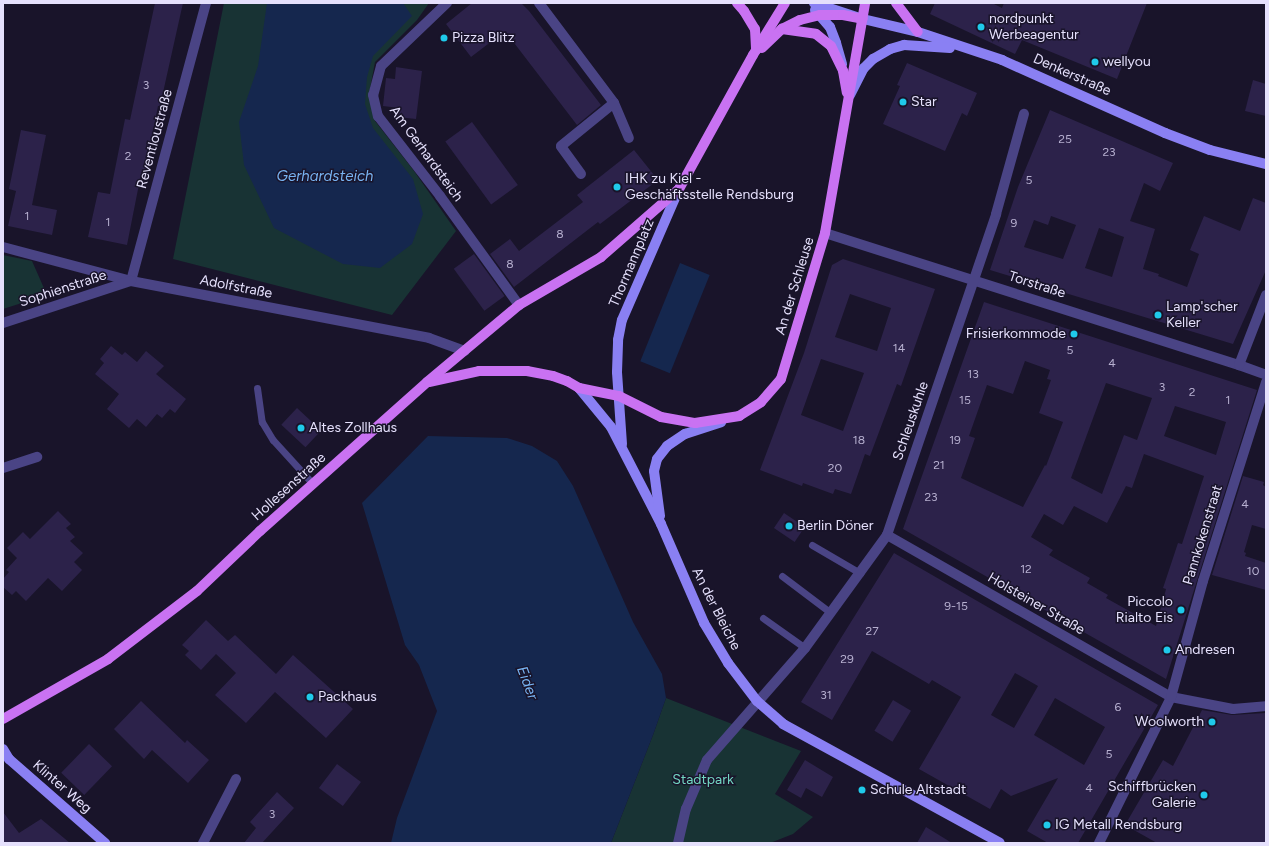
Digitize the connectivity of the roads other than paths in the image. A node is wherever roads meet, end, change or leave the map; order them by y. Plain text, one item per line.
1 (206, 3) edge
2 (447, 3) edge
3 (539, 3) edge
4 (737, 3) edge
5 (785, 3) edge
6 (808, 3) edge
7 (814, 3) edge
8 (866, 3) edge
9 (896, 3) edge
10 (820, 15) junction
11 (864, 19) junction
12 (782, 29) junction
13 (918, 32) junction
14 (966, 50) junction
15 (755, 52) junction
16 (843, 71) junction
17 (848, 99) junction
18 (614, 103) junction
19 (1024, 114) dead end
20 (629, 138) dead end
21 (1266, 164) edge
22 (581, 174) dead end
23 (679, 189) junction
24 (825, 233) junction
25 (3, 247) edge
26 (974, 280) junction
27 (131, 281) junction
28 (1266, 295) edge
29 (519, 305) junction
30 (3, 323) edge
31 (465, 351) junction
32 (1239, 365) junction
33 (1266, 375) edge
34 (427, 382) junction
35 (1266, 382) edge
36 (257, 388) dead end
37 (578, 388) junction
38 (619, 396) junction
39 (739, 416) junction
40 (622, 448) junction
41 (37, 457) dead end
42 (3, 468) edge
43 (313, 484) junction
44 (661, 524) junction
45 (887, 535) junction
46 (812, 545) dead end
47 (860, 573) junction
48 (782, 576) dead end
49 (831, 613) junction
50 (763, 618) dead end
51 (805, 648) junction
52 (1171, 697) junction
53 (757, 701) junction
54 (1266, 706) edge
55 (3, 718) edge
56 (3, 749) edge
57 (236, 779) dead end
58 (105, 843) edge
59 (203, 843) edge
60 (678, 843) edge
61 (1000, 843) edge
62 (1100, 843) edge

1 - 27 street, Reventloustraße
2 - 29 street, Am Gerhardsteich
3 - 18 street
4 - 15 main road
5 - 15 main road, Thormannplatz
6 - 10 main road
7 - 11 main road
8 - 11 main road, An der Schleuse
9 - 13 main road
10 - 11 main road
10 - 12 main road
10 - 16 main road
11 - 13 main road, Denkerstraße
11 - 17 main road, An der Schleuse
12 - 15 main road
12 - 16 main road
13 - 14 main road, Denkerstraße
14 - 17 main road
14 - 21 main road, Denkerstraße
15 - 23 main road, Thormannplatz
16 - 17 main road
17 - 24 main road, An der Schleuse
18 - 20 street
18 - 22 street
19 - 26 street, Schleuskuhle
23 - 29 main road
23 - 38 main road, Thormannplatz
24 - 26 street, Torstraße
24 - 39 main road, An der Schleuse
25 - 27 street, Adolfstraße
26 - 32 street, Torstraße
26 - 45 street, Schleuskuhle
27 - 30 street, Sophienstraße
27 - 31 street, Adolfstraße
28 - 32 street
29 - 31 main road
31 - 34 main road
32 - 33 street
34 - 37 main road, Hollesenstraße
34 - 43 main road, Hollesenstraße
35 - 52 street, Pannkokenstraat
36 - 43 lane
37 - 38 main road, Hollesenstraße
37 - 40 main road
38 - 39 main road, An der Schleuse
38 - 40 main road, An der Bleiche
39 - 44 main road
40 - 44 main road, An der Bleiche
41 - 42 street
43 - 55 main road, Hollesenstraße
44 - 53 main road, An der Bleiche
45 - 47 street, Schleuskuhle
45 - 52 street, Holsteiner Straße
46 - 47 lane
47 - 49 street, Schleuskuhle
48 - 49 lane
49 - 51 street, Schleuskuhle
50 - 51 lane
51 - 53 street, Schleuskuhle
52 - 54 street, Holsteiner Straße
52 - 62 street, Pannkokenstraat
53 - 60 street, Schleuskuhle
53 - 61 main road, An der Bleiche
56 - 58 main road, Klinter Weg
57 - 59 street

